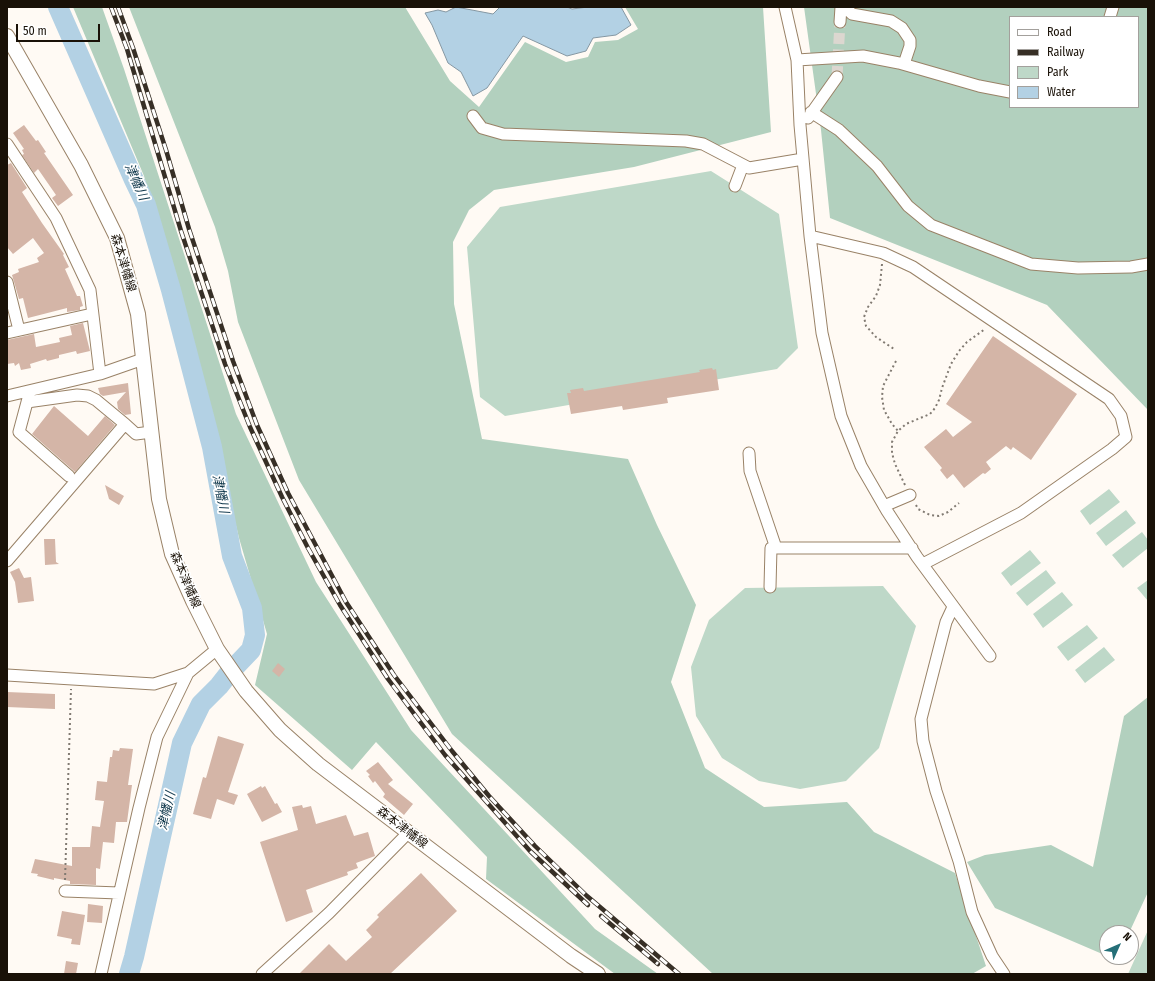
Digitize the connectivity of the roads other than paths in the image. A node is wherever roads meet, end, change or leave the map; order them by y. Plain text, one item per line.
1 (785, 7) edge
2 (841, 7) edge
3 (845, 7) edge
4 (840, 22) tunnel mouth
5 (7, 36) edge
6 (797, 60) junction
7 (904, 64) junction
8 (837, 77) tunnel mouth
9 (1009, 92) edge
10 (811, 112) junction
11 (473, 116) dead end
12 (800, 125) junction
13 (7, 144) edge
14 (803, 159) junction
15 (743, 165) junction
16 (735, 186) dead end
17 (810, 236) junction
18 (1148, 264) edge
19 (7, 282) edge
20 (92, 314) junction
21 (19, 330) junction
22 (7, 332) edge
23 (143, 359) junction
24 (100, 374) junction
25 (7, 396) edge
26 (28, 397) junction
27 (125, 424) junction
28 (151, 432) junction
29 (749, 453) dead end
30 (70, 476) dead end
31 (910, 495) road end
32 (884, 506) junction
33 (776, 548) junction
34 (912, 548) junction
35 (7, 561) edge
36 (923, 564) junction
37 (770, 587) dead end
38 (953, 607) junction
39 (217, 648) junction
40 (990, 656) dead end
41 (188, 673) junction
42 (7, 674) edge
43 (408, 833) junction
44 (65, 891) road end
45 (119, 893) junction
46 (101, 974) edge
47 (262, 974) edge
48 (598, 974) edge
49 (1004, 974) edge

1 - 6 street
2 - 4 street
3 - 7 street
5 - 23 main road, 森本津幡線
6 - 7 street
6 - 12 street
7 - 9 street
8 - 10 street
10 - 12 street
10 - 18 street
11 - 15 street
12 - 14 street
13 - 20 street
14 - 15 street
14 - 17 street
15 - 16 street
17 - 32 street
17 - 36 street
19 - 21 street
20 - 21 street
20 - 24 street
21 - 22 street
23 - 24 street
23 - 28 main road, 森本津幡線
24 - 26 street
25 - 26 street
26 - 27 street
26 - 30 street
27 - 28 street
27 - 35 street
28 - 39 main road, 森本津幡線
29 - 33 street
31 - 32 street
32 - 34 street
33 - 34 street
33 - 37 street
34 - 36 street
36 - 38 street
38 - 40 street
38 - 49 street
39 - 41 street
39 - 43 main road, 森本津幡線
41 - 42 street
41 - 45 street
43 - 47 street
43 - 48 main road, 森本津幡線
44 - 45 street
45 - 46 street

